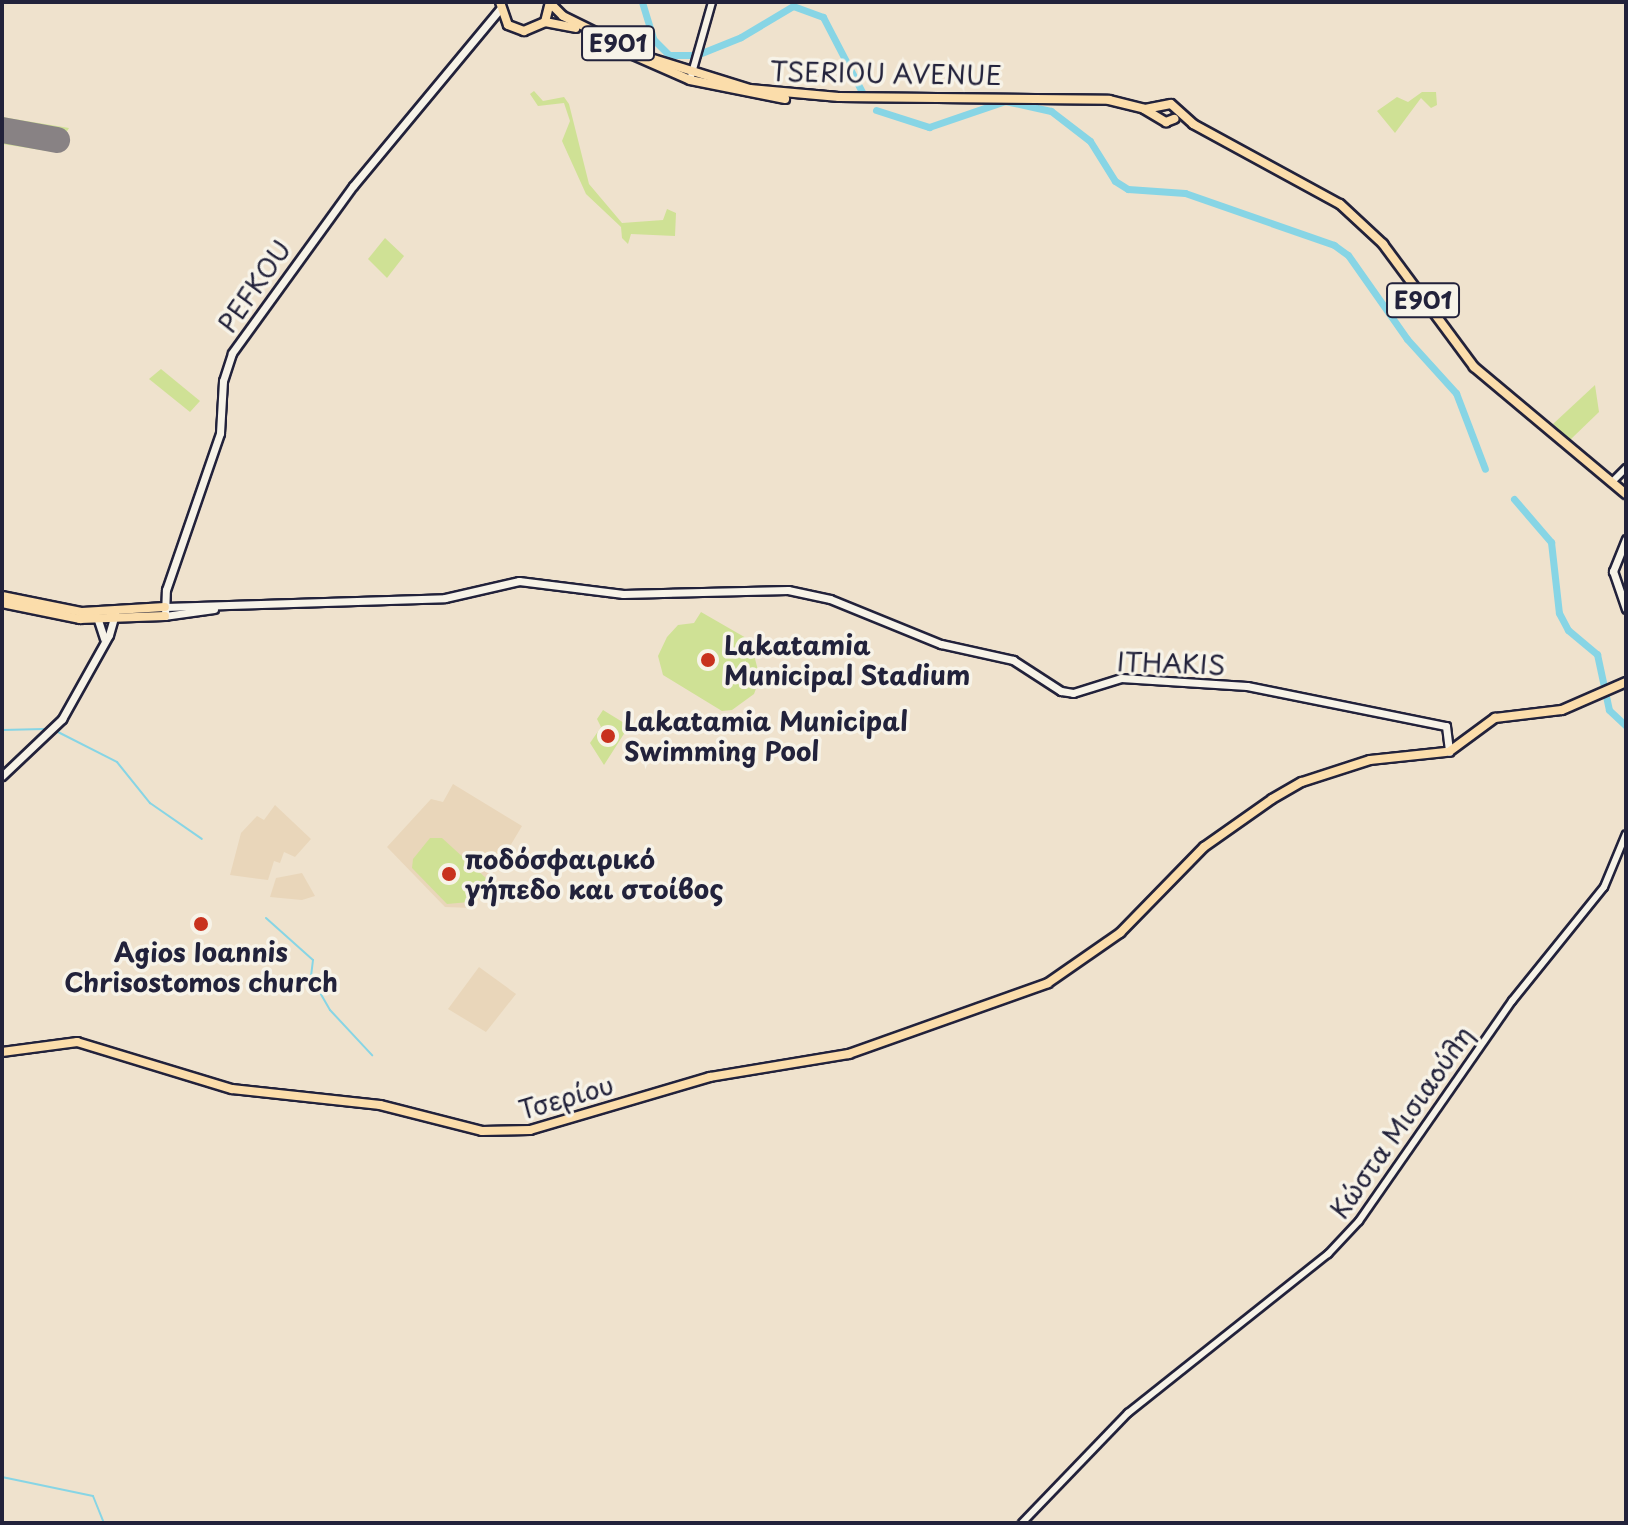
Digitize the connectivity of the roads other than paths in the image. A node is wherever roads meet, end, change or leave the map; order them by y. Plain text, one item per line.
1 (712, 2) edge
2 (550, 3) edge
3 (498, 5) edge
4 (545, 22) junction
5 (508, 25) junction
6 (481, 31) junction
7 (691, 77) junction
8 (839, 97) junction
9 (1160, 112) junction
10 (1175, 115) junction
11 (1626, 468) edge
12 (1612, 482) junction
13 (1626, 494) edge
14 (1626, 539) edge
15 (166, 590) junction
16 (2, 596) edge
17 (2, 603) edge
18 (178, 606) junction
19 (228, 607) junction
20 (148, 608) junction
21 (1626, 609) edge
22 (165, 611) junction
23 (115, 616) junction
24 (98, 620) junction
25 (101, 648) junction
26 (1626, 682) edge
27 (1448, 752) junction
28 (2, 776) edge
29 (1626, 834) edge
30 (2, 1052) edge
31 (1022, 1523) edge

1 - 7 street
2 - 4 main road
2 - 7 main road, TSERIOU AVENUE / E901
3 - 5 main road
3 - 6 main road, PEFKOU
4 - 5 main road, TSERIOU AVENUE
4 - 7 main road, TSERIOU AVENUE / E901
5 - 6 main road
6 - 15 main road, PEFKOU
7 - 8 main road, TSERIOU AVENUE / E901
7 - 8 main road, TSERIOU AVENUE / E901
8 - 9 main road, TSERIOU AVENUE / E901
9 - 10 main road, E901
9 - 10 main road, E901
10 - 12 main road, E901
11 - 12 street
12 - 13 main road, E901
14 - 21 main road
15 - 18 main road
15 - 20 main road
15 - 22 main road, PEFKOU
16 - 23 main road
17 - 24 main road
18 - 19 main road
18 - 22 main road
19 - 22 main road
19 - 27 main road, ITHAKIS
20 - 22 main road
20 - 23 main road
22 - 23 main road
23 - 24 main road
23 - 25 main road
24 - 25 main road
25 - 28 main road
26 - 27 main road
27 - 30 main road, Τσερίου
29 - 31 street, Κώστα Μισιαούλη

